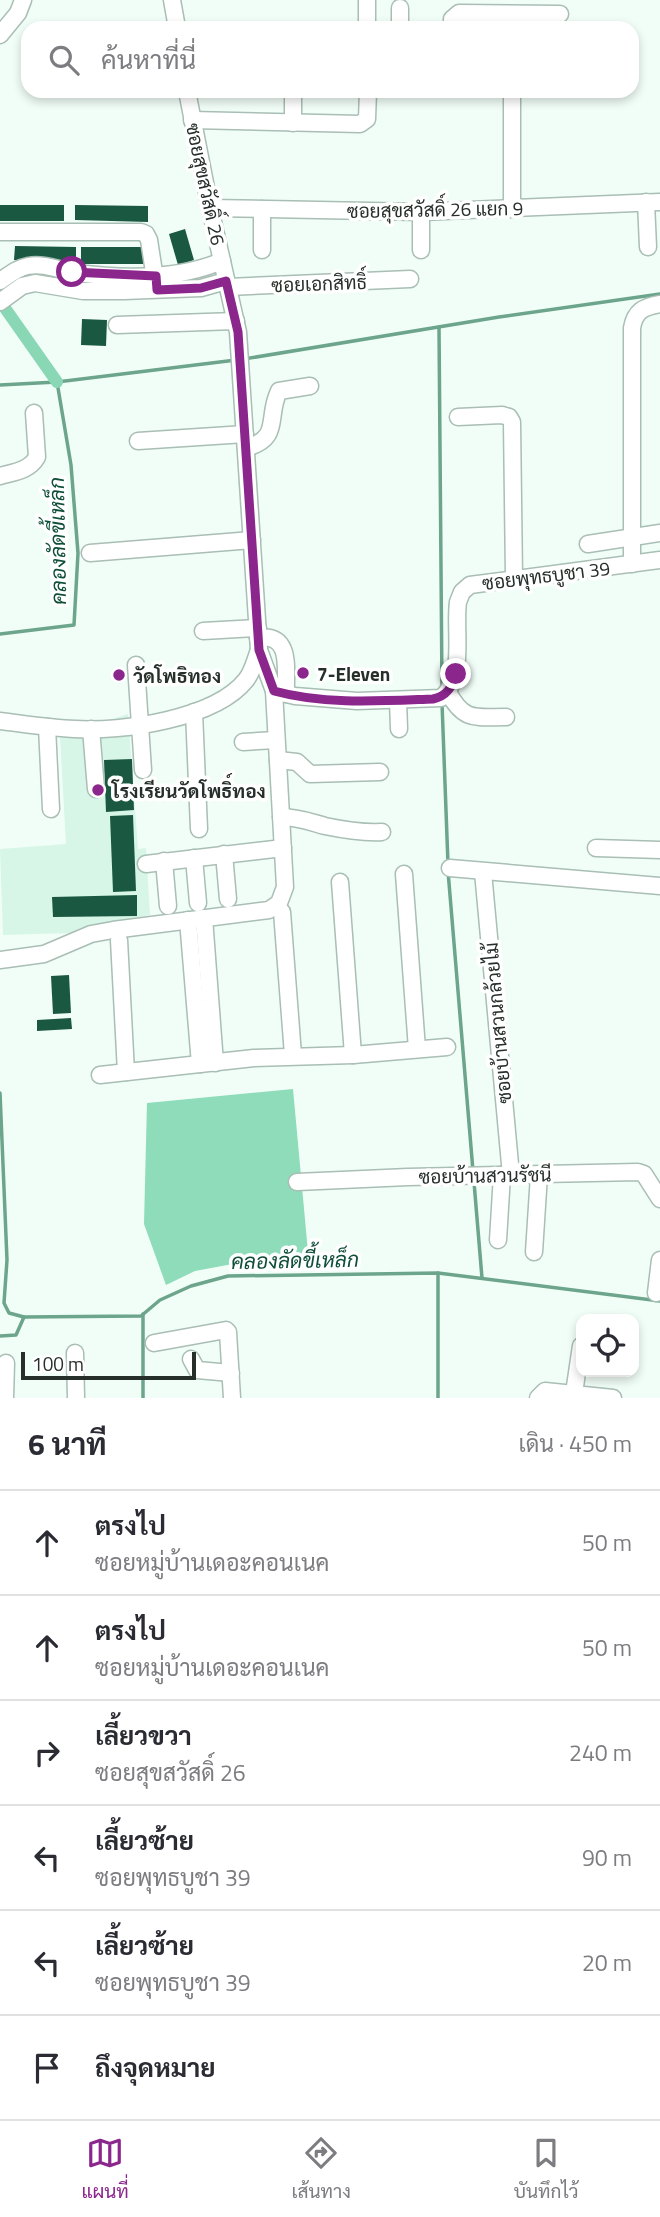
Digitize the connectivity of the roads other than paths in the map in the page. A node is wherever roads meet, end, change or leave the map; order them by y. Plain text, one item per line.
1 (172, 0) edge
2 (368, 0) edge
3 (17, 2) edge
4 (400, 8) dead end
5 (560, 14) dead end
6 (176, 21) edge
7 (368, 21) edge
8 (400, 21) edge
9 (453, 21) edge
10 (0, 35) edge
11 (188, 98) edge
12 (293, 98) edge
13 (368, 98) edge
14 (512, 98) edge
15 (192, 120) junction
16 (293, 123) junction
17 (653, 202) edge
18 (210, 208) junction
19 (262, 209) junction
20 (512, 209) junction
21 (421, 212) junction
22 (0, 232) edge
23 (648, 247) dead end
24 (262, 250) dead end
25 (421, 250) dead end
26 (222, 261) junction
27 (18, 279) junction
28 (410, 279) dead end
29 (0, 281) edge
30 (156, 283) junction
31 (227, 284) junction
32 (0, 302) edge
33 (660, 304) edge
34 (117, 325) dead end
35 (237, 327) junction
36 (310, 386) dead end
37 (34, 413) dead end
38 (458, 416) dead end
39 (138, 441) dead end
40 (246, 441) junction
41 (0, 476) edge
42 (660, 533) edge
43 (631, 537) junction
44 (252, 540) junction
45 (588, 544) dead end
46 (90, 553) dead end
47 (660, 560) edge
48 (632, 564) junction
49 (514, 578) junction
50 (203, 631) dead end
51 (258, 639) junction
52 (136, 665) dead end
53 (448, 692) junction
54 (280, 693) junction
55 (398, 700) junction
56 (194, 712) junction
57 (506, 718) dead end
58 (0, 721) edge
59 (139, 724) junction
60 (47, 726) junction
61 (91, 729) junction
62 (399, 729) dead end
63 (276, 740) junction
64 (243, 742) dead end
65 (278, 760) junction
66 (142, 770) dead end
67 (380, 772) dead end
68 (96, 789) dead end
69 (51, 808) dead end
70 (281, 817) junction
71 (200, 829) dead end
72 (382, 832) dead end
73 (283, 848) junction
74 (596, 848) dead end
75 (660, 850) edge
76 (224, 854) junction
77 (194, 858) junction
78 (164, 861) junction
79 (146, 864) dead end
80 (450, 868) dead end
81 (483, 872) junction
82 (404, 874) dead end
83 (340, 882) dead end
84 (660, 886) edge
85 (228, 900) dead end
86 (168, 906) dead end
87 (282, 912) dead end
88 (197, 914) junction
89 (119, 940) dead end
90 (8, 960) edge
91 (447, 1047) dead end
92 (417, 1049) junction
93 (293, 1055) junction
94 (353, 1055) junction
95 (208, 1064) junction
96 (126, 1072) junction
97 (100, 1075) dead end
98 (506, 1175) junction
99 (539, 1175) junction
100 (297, 1182) dead end
101 (660, 1199) edge
102 (498, 1240) dead end
103 (534, 1252) dead end
104 (660, 1260) edge
105 (656, 1293) dead end
106 (154, 1343) dead end
107 (75, 1353) dead end
108 (191, 1359) dead end
109 (6, 1363) dead end
110 (231, 1373) junction
111 (577, 1377) edge
112 (575, 1393) junction
113 (5, 1398) edge
114 (76, 1398) edge
115 (232, 1398) edge
116 (538, 1398) edge
117 (605, 1398) edge

1 - 6 street
2 - 7 street
3 - 10 street
4 - 8 street
5 - 9 street
11 - 15 street, ซอยสุขสวัสดิ์ 26
12 - 16 street
13 - 16 street
14 - 20 street
15 - 16 street
15 - 18 street, ซอยสุขสวัสดิ์ 26
17 - 20 street, ซอยสุขสวัสดิ์ 26 แยก 9
17 - 23 street
18 - 19 street, ซอยสุขสวัสดิ์ 26 แยก 9
18 - 26 street, ซอยสุขสวัสดิ์ 26
19 - 21 street, ซอยสุขสวัสดิ์ 26 แยก 9
19 - 24 street
20 - 21 street, ซอยสุขสวัสดิ์ 26 แยก 9
21 - 25 street
22 - 30 street
26 - 30 street
26 - 31 street, ซอยสุขสวัสดิ์ 26
27 - 29 street
27 - 30 street
27 - 32 street
28 - 31 street, ซอยเอกสิทธิ์
30 - 31 street, ซอยเอกสิทธิ์
31 - 35 street, ซอยสุขสวัสดิ์ 26
33 - 43 street
34 - 35 street
35 - 40 street, ซอยสุขสวัสดิ์ 26
36 - 40 street
37 - 41 street
38 - 49 street
39 - 40 street
40 - 44 street, ซอยสุขสวัสดิ์ 26
42 - 43 street
43 - 45 street
43 - 48 street
44 - 46 street
44 - 51 street, ซอยสุขสวัสดิ์ 26
47 - 48 street, ซอยพุทธบูชา 39
48 - 49 street, ซอยพุทธบูชา 39
49 - 53 street, ซอยพุทธบูชา 39
50 - 51 street
51 - 54 street, ซอยสุขสวัสดิ์ 26
51 - 54 street
51 - 56 street
52 - 59 street
53 - 55 street
53 - 57 street
54 - 55 street
54 - 63 street
55 - 62 street
56 - 59 street
56 - 71 street
58 - 60 street
59 - 61 street
59 - 66 street
60 - 61 street
60 - 69 street
61 - 68 street
63 - 64 street
63 - 65 street
65 - 67 street
65 - 70 street
70 - 72 street
70 - 73 street
73 - 76 street
73 - 88 street
74 - 75 street
76 - 77 street
76 - 85 street
77 - 78 street
77 - 88 street
78 - 79 street
78 - 86 street
80 - 81 street
81 - 84 street
81 - 98 street, ซอยบ้านสวนกล้วยไม้
82 - 92 street
83 - 94 street
87 - 93 street
88 - 90 street
88 - 95 street
89 - 96 street
91 - 92 street
92 - 94 street
93 - 94 street
93 - 95 street
95 - 96 street
96 - 97 street
98 - 99 street, ซอยบ้านสวนรัชนี
98 - 100 street, ซอยบ้านสวนรัชนี
98 - 102 street, ซอยบ้านสวนกล้วยไม้
99 - 101 street, ซอยบ้านสวนรัชนี
99 - 103 street
104 - 105 street
106 - 110 street
107 - 114 street
108 - 110 street
109 - 113 street
110 - 115 street
111 - 112 street
112 - 116 street
112 - 117 street

